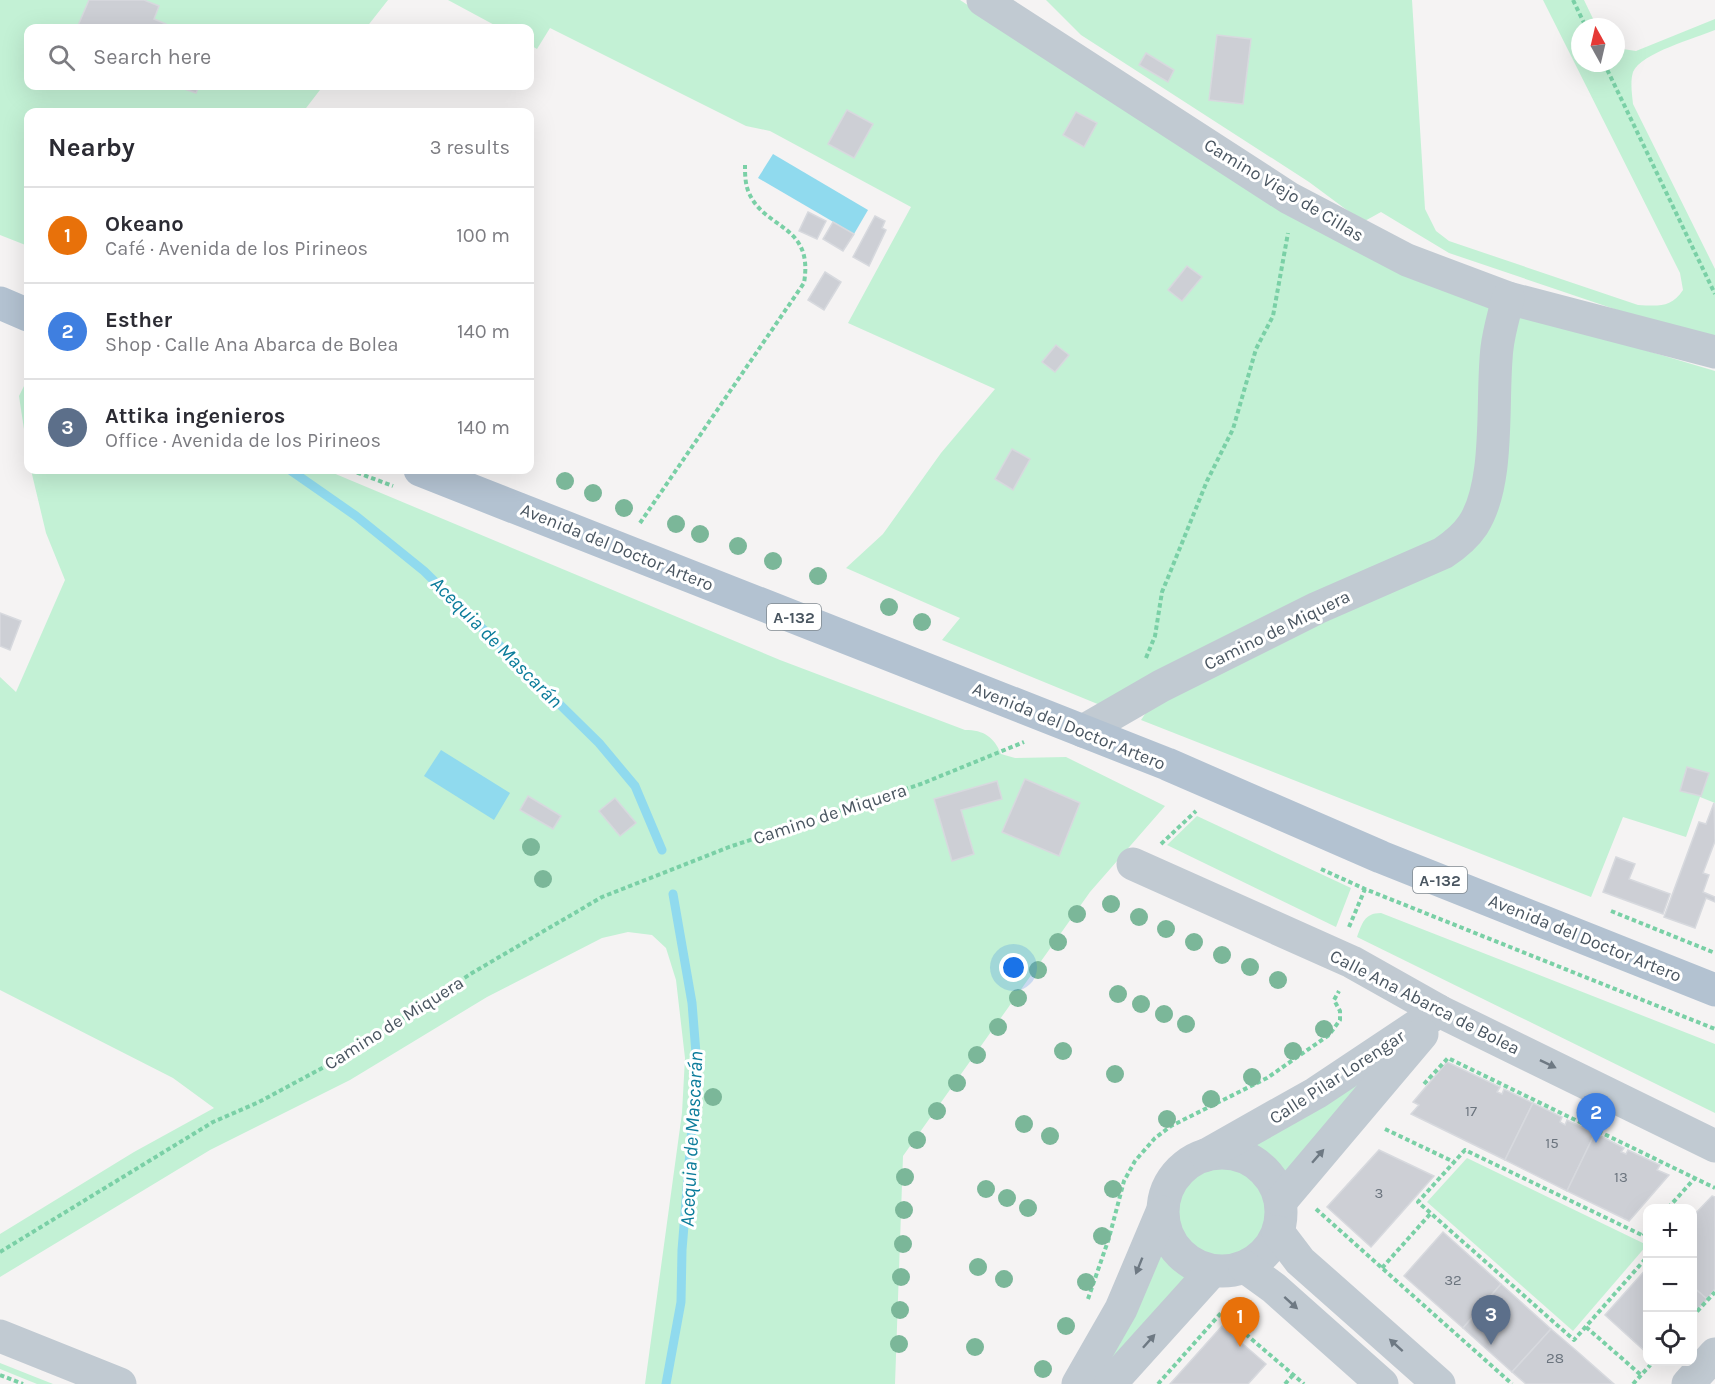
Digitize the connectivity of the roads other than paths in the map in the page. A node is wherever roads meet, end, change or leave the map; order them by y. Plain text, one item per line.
1 (983, 0) edge
2 (1508, 298) junction
3 (0, 303) edge
4 (24, 313) edge
5 (1715, 352) edge
6 (430, 474) edge
7 (1083, 731) junction
8 (1133, 864) dead end
9 (1715, 990) edge
10 (1439, 1011) junction
11 (1715, 1146) edge
12 (1205, 1155) junction
13 (1162, 1212) junction
14 (1280, 1217) junction
15 (1245, 1268) junction
16 (1212, 1271) junction
17 (0, 1336) edge
18 (1715, 1354) edge
19 (120, 1384) edge
20 (1078, 1384) edge
21 (1110, 1384) edge
22 (1382, 1384) edge
23 (1439, 1384) edge
24 (1688, 1384) edge

1 - 2 street, Camino Viejo de Cillas
2 - 5 street, Camino Viejo de Cillas
2 - 7 street, Camino de Miquera
3 - 4 main road
6 - 7 main road, Avenida del Doctor Artero / A-132
7 - 9 main road, Avenida del Doctor Artero / A-132
8 - 10 street, Calle Ana Abarca de Bolea
10 -> 11 street, Calle Ana Abarca de Bolea
10 - 12 street, Calle Pilar Lorengar
14 -> 10 street, Calle Pilar Lorengar
12 - 13 street
12 - 14 street
13 - 16 street
13 -> 20 street
14 - 15 street
23 -> 14 street
15 - 16 street
15 -> 22 street
21 -> 16 street
17 - 19 street
18 - 24 street

